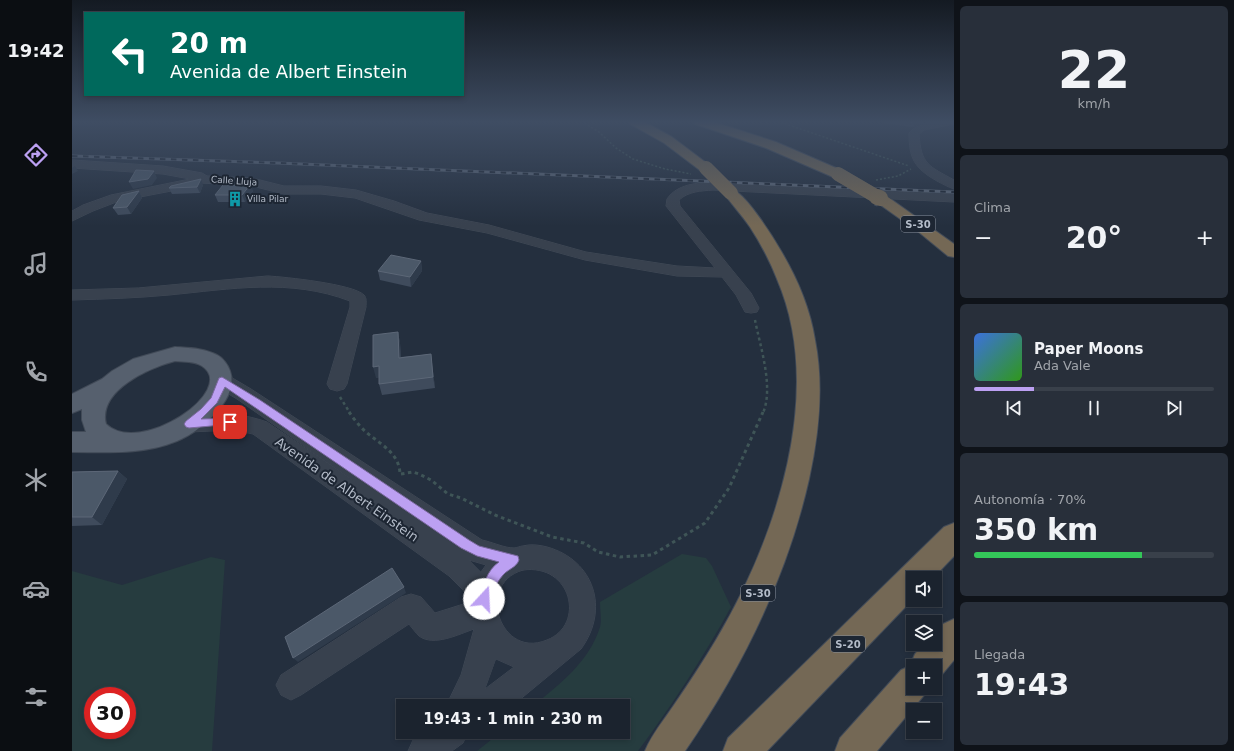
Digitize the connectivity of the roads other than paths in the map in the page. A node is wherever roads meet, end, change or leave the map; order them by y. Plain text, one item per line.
1 (685, 156) edge
2 (797, 156) edge
3 (798, 156) edge
4 (916, 156) edge
5 (809, 161) junction
6 (72, 164) edge
7 (200, 179) junction
8 (954, 185) edge
9 (954, 198) edge
10 (72, 217) edge
11 (954, 252) edge
12 (726, 273) junction
13 (72, 295) edge
14 (751, 308) road end
15 (222, 381) junction
16 (110, 384) junction
17 (337, 384) road end
18 (72, 404) edge
19 (189, 424) junction
20 (72, 442) edge
21 (120, 442) junction
22 (954, 536) edge
23 (513, 560) junction
24 (485, 612) junction
25 (954, 635) edge
26 (556, 653) junction
27 (933, 659) edge
28 (291, 685) dead end
29 (906, 690) edge
30 (465, 699) edge
31 (497, 699) edge
32 (435, 739) edge
33 (442, 739) edge
34 (424, 751) edge
35 (663, 751) edge
36 (740, 751) edge
37 (853, 751) edge

1 - 35 highway, S-30, bridge
2 - 5 highway, S-30
3 - 5 highway
4 - 8 street
5 - 11 highway, S-30, bridge
6 - 7 street, Calle Lluja
7 - 10 street, Calle Lluja
7 - 12 street, Calle Lluja
9 - 12 street
12 - 14 street
13 - 17 street
15 - 16 main road
15 - 19 main road
15 - 23 street, Avenida de Albert Einstein
16 - 18 main road
16 - 21 main road
19 - 21 main road
19 - 24 street, Avenida de Albert Einstein
20 - 21 main road
22 - 36 highway, S-20
23 - 24 street
23 - 26 street
24 - 26 street
24 - 28 street
24 - 30 street
25 - 27 highway
26 - 31 street
29 - 37 highway
32 - 34 street
33 - 34 street

